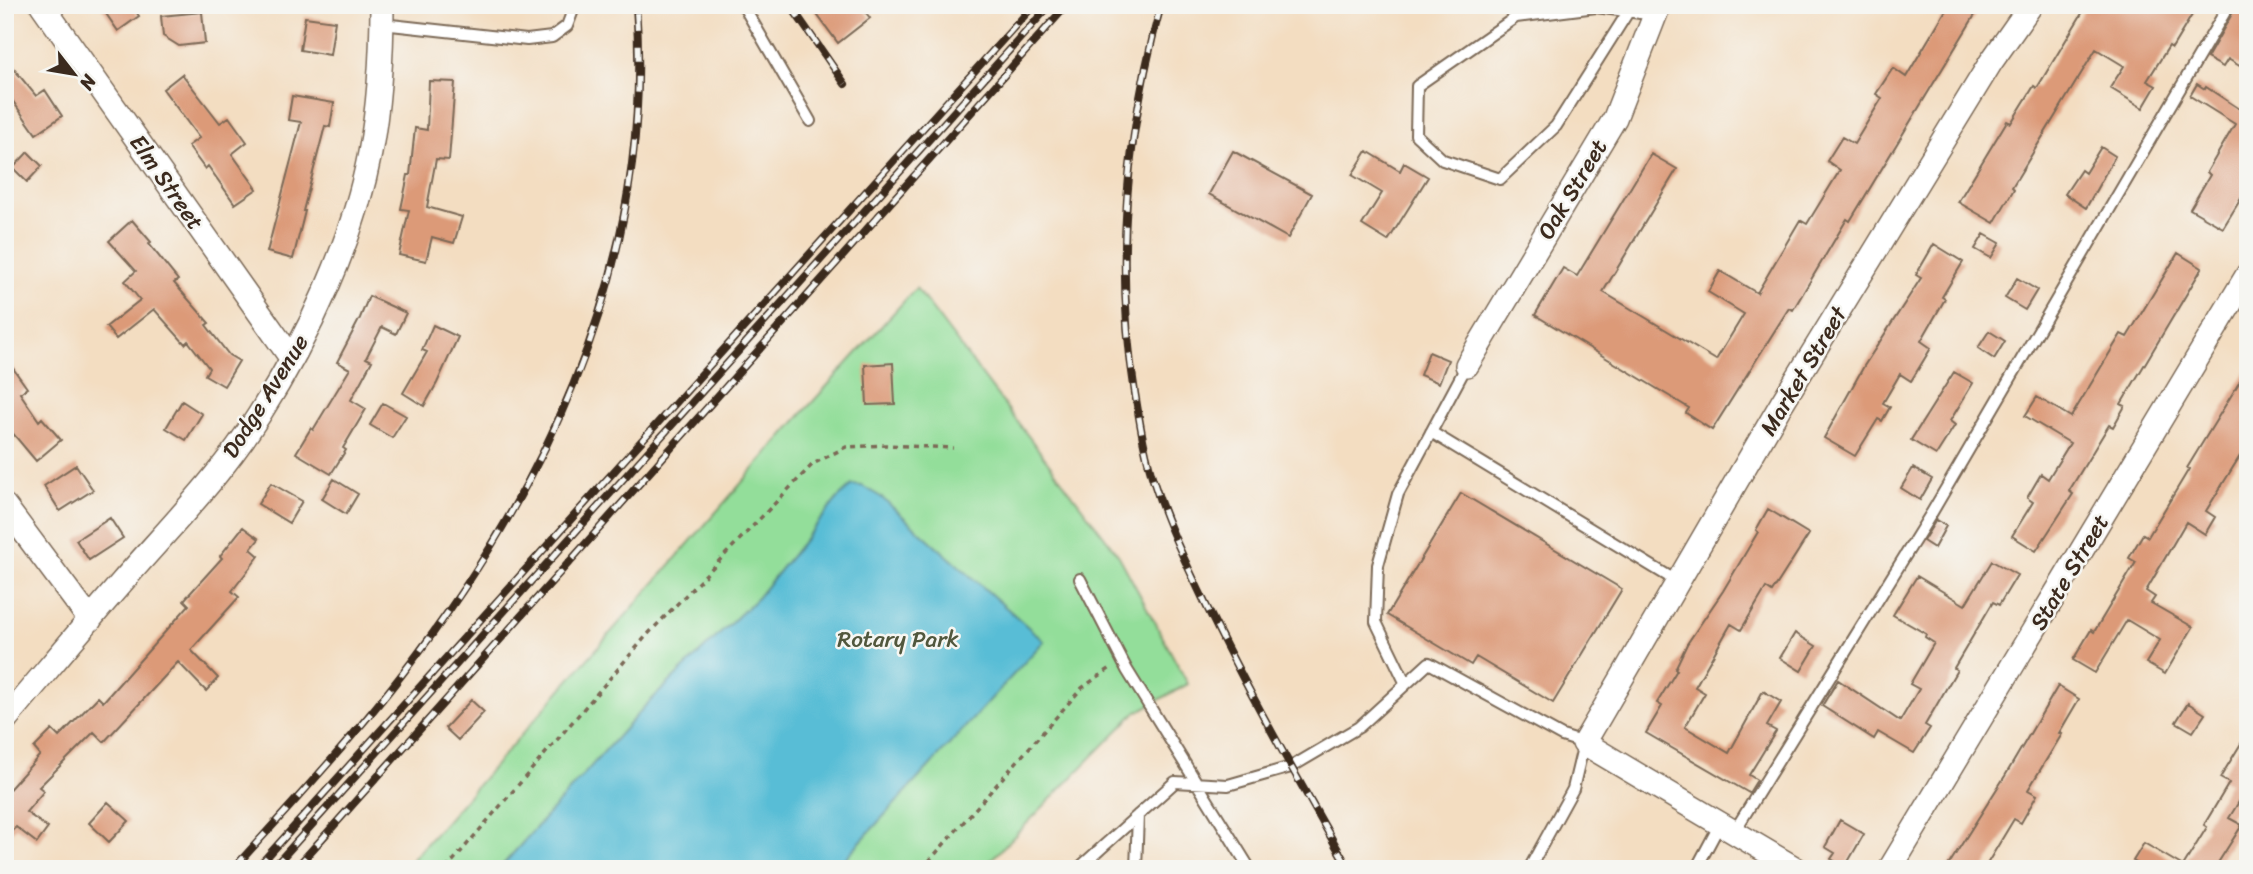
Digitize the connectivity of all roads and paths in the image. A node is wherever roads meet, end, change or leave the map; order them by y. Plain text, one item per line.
1 (42, 5) edge
2 (575, 5) edge
3 (743, 5) edge
4 (2031, 5) edge
5 (2229, 5) edge
6 (1657, 10) edge
7 (1628, 12) junction
8 (382, 14) edge
9 (810, 121) dead end
10 (2248, 274) edge
11 (292, 359) junction
12 (1467, 365) joint
13 (1431, 432) junction
14 (953, 448) dead end
15 (5, 506) edge
16 (1080, 579) dead end
17 (1678, 582) junction
18 (90, 620) junction
19 (1122, 660) junction
20 (1406, 684) junction
21 (5, 720) edge
22 (1584, 743) junction
23 (1199, 785) junction
24 (1138, 814) junction
25 (1727, 828) junction
26 (446, 869) edge
27 (922, 869) edge
28 (1078, 869) edge
29 (1136, 869) edge
30 (1250, 869) edge
31 (1529, 869) edge
32 (1696, 869) edge
33 (1796, 869) edge
34 (1890, 869) edge

1 - 11 street, Elm Street
2 - 8 lane
3 - 9 lane
4 - 17 street, Market Street
5 - 25 lane
6 - 7 lane
6 - 12 street, Oak Street
7 - 7 lane
8 - 11 street, Dodge Avenue
10 - 34 street, State Street
11 - 18 street, Dodge Avenue
12 - 13 lane
13 - 17 lane
13 - 20 lane
14 - 26 path
15 - 18 street
16 - 19 lane
17 - 22 street, Market Street
18 - 21 street, Dodge Avenue
19 - 23 lane
19 - 27 path
20 - 22 lane
20 - 23 lane
22 - 25 street
22 - 31 lane
23 - 24 lane
23 - 30 lane
24 - 28 lane
24 - 29 lane
25 - 32 lane
25 - 33 street

